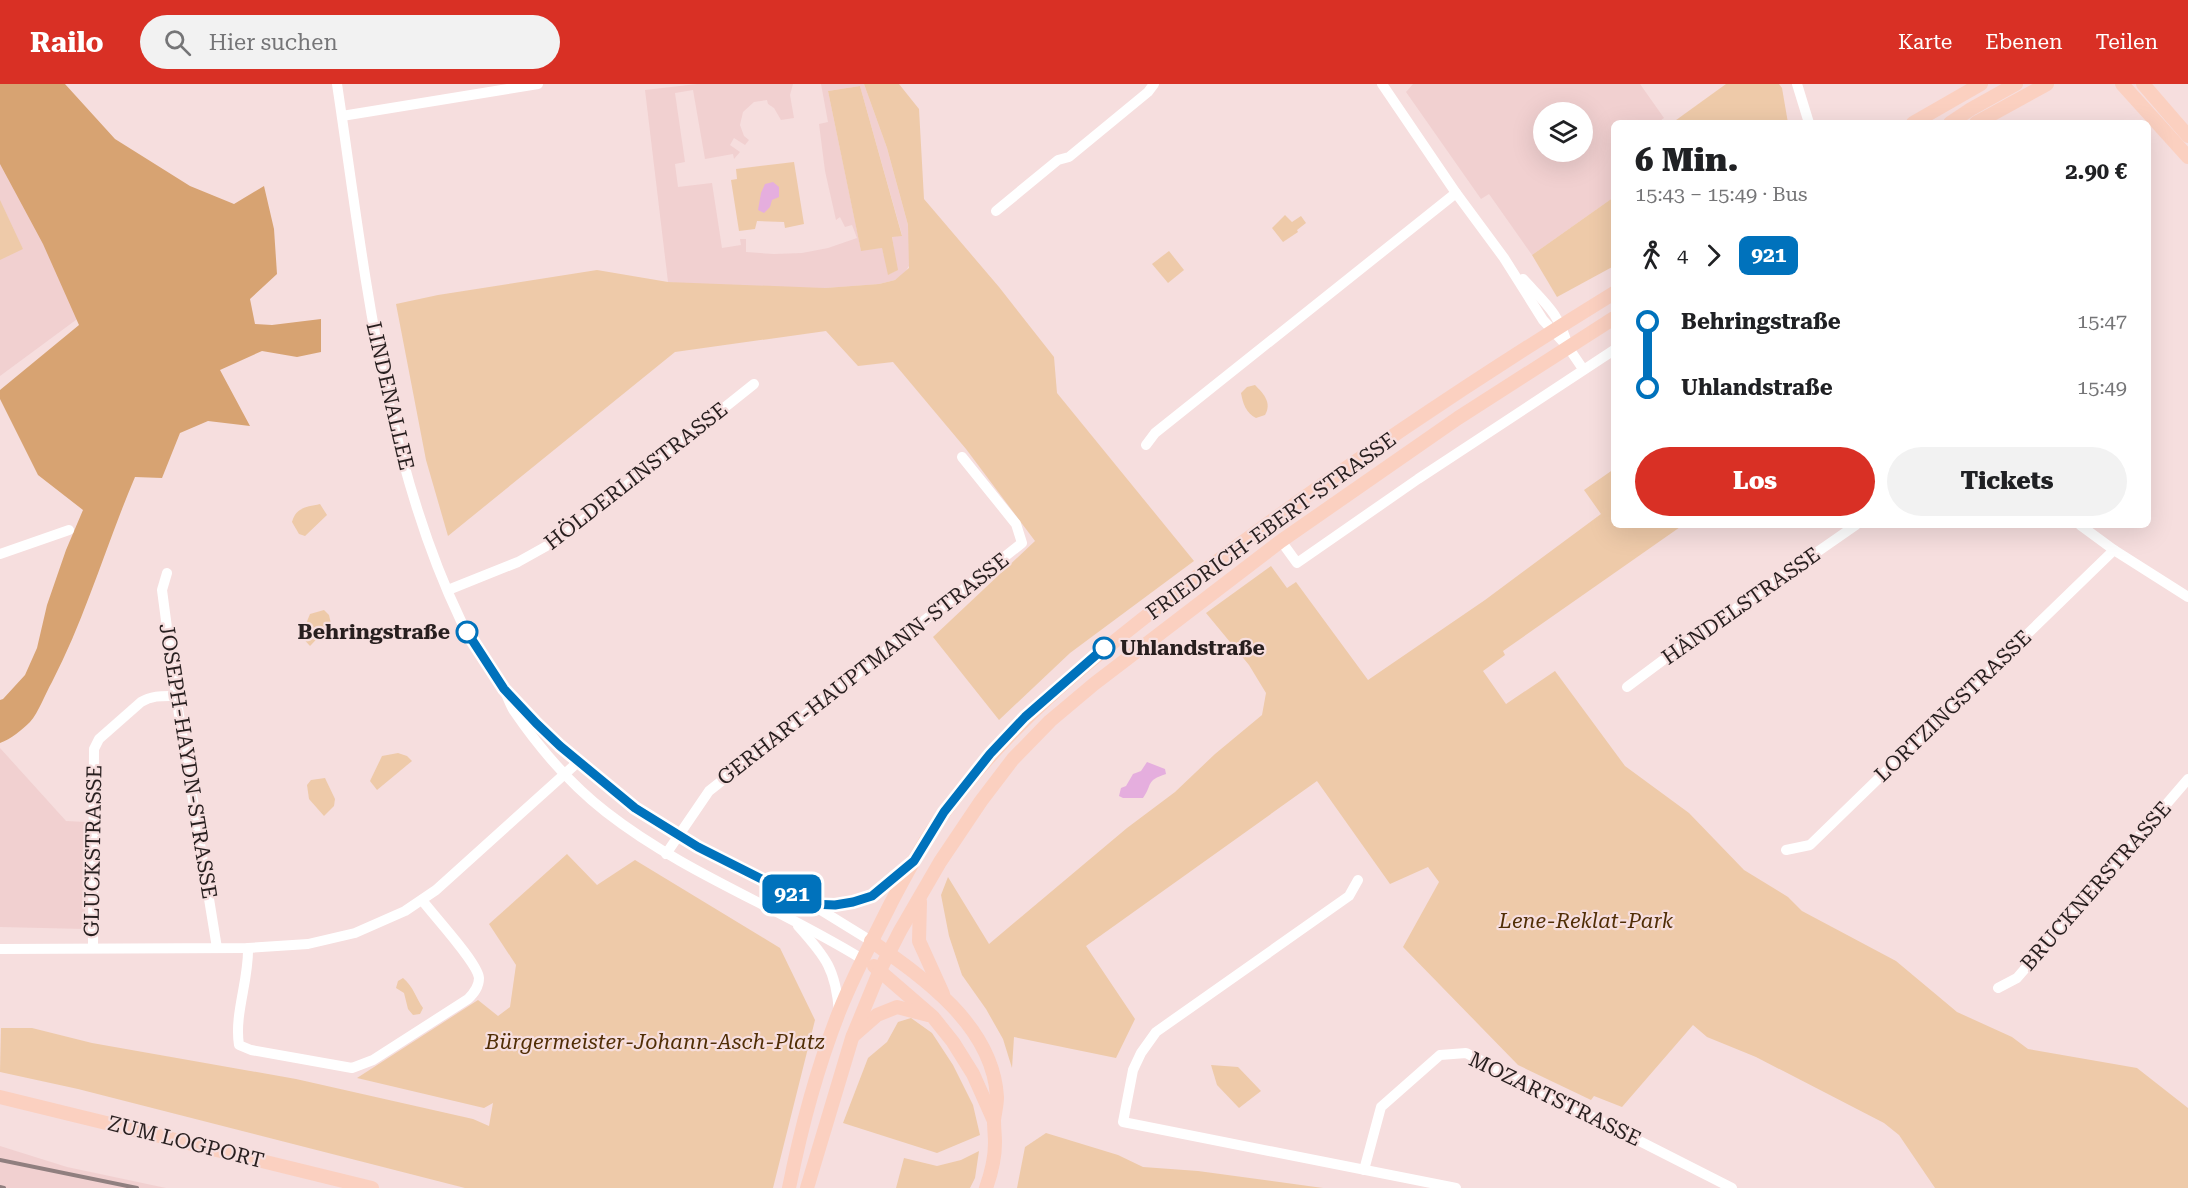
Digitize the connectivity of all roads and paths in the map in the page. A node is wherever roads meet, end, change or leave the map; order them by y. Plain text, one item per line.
1 (337, 84) edge
2 (538, 84) edge
3 (1154, 84) edge
4 (1382, 84) edge
5 (1982, 84) edge
6 (2016, 84) edge
7 (2047, 84) edge
8 (2122, 84) edge
9 (2143, 84) edge
10 (1798, 88) edge
11 (342, 116) junction
12 (1803, 120) edge
13 (1808, 120) edge
14 (1918, 120) edge
15 (1955, 120) edge
16 (1981, 120) edge
17 (2188, 136) edge
18 (2188, 156) edge
19 (1456, 193) junction
20 (996, 211) dead end
21 (1611, 295) edge
22 (1611, 320) edge
23 (1557, 329) junction
24 (1568, 347) junction
25 (1611, 352) edge
26 (1583, 369) junction
27 (754, 384) dead end
28 (1146, 445) dead end
29 (962, 457) dead end
30 (1852, 528) edge
31 (2084, 528) edge
32 (69, 530) dead end
33 (1281, 541) junction
34 (2114, 550) junction
35 (0, 554) edge
36 (167, 573) dead end
37 (448, 590) junction
38 (2188, 597) edge
39 (1627, 687) dead end
40 (504, 689) junction
41 (176, 696) junction
42 (579, 762) junction
43 (564, 775) junction
44 (2188, 779) edge
45 (678, 836) junction
46 (1786, 850) dead end
47 (666, 854) junction
48 (914, 861) junction
49 (1358, 880) dead end
50 (920, 898) junction
51 (422, 900) junction
52 (811, 904) junction
53 (794, 921) junction
54 (871, 941) junction
55 (93, 948) junction
56 (217, 948) junction
57 (248, 948) junction
58 (0, 950) edge
59 (889, 954) junction
60 (862, 959) junction
61 (880, 970) junction
62 (1998, 988) dead end
63 (945, 999) junction
64 (839, 1013) junction
65 (933, 1017) junction
66 (852, 1038) junction
67 (0, 1097) edge
68 (994, 1121) junction
69 (1364, 1170) junction
70 (372, 1188) edge
71 (789, 1188) edge
72 (807, 1188) edge
73 (986, 1188) edge
74 (1456, 1188) edge
75 (1732, 1188) edge

1 - 11 street, LINDENALLEE
2 - 11 street
3 - 20 street
4 - 19 street
5 - 14 main road
6 - 15 main road
7 - 16 main road
8 - 18 main road
9 - 17 main road
10 - 12 street
10 - 13 street
11 - 37 street, LINDENALLEE
19 - 23 street
19 - 28 street
21 - 23 main road, FRIEDRICH-EBERT-STRASSE
22 - 24 main road, FRIEDRICH-EBERT-STRASSE
23 - 24 street
23 - 48 main road, FRIEDRICH-EBERT-STRASSE
24 - 26 street
24 - 33 main road, FRIEDRICH-EBERT-STRASSE
25 - 26 street, FRIEDRICH-EBERT-STRASSE
26 - 33 street, FRIEDRICH-EBERT-STRASSE
27 - 37 street, HÖLDERLINSTRASSE
29 - 45 street, GERHART-HAUPTMANN-STRASSE
30 - 39 street, HÄNDELSTRASSE
31 - 34 street
32 - 35 street
33 - 50 main road, FRIEDRICH-EBERT-STRASSE
34 - 38 street
34 - 46 street, LORTZINGSTRASSE
36 - 41 street, JOSEPH-HAYDN-STRASSE
37 - 40 street, LINDENALLEE
40 - 42 street, LINDENALLEE
40 - 43 street, LINDENALLEE
41 - 55 street, GLUCKSTRASSE
41 - 56 street, JOSEPH-HAYDN-STRASSE
42 - 43 street
42 - 45 street, LINDENALLEE
43 - 47 street, LINDENALLEE
43 - 51 street
44 - 62 street, BRUCKNERSTRASSE
45 - 47 street, GERHART-HAUPTMANN-STRASSE
45 - 52 street, LINDENALLEE
47 - 53 street, LINDENALLEE
48 - 52 street
48 - 54 main road, FRIEDRICH-EBERT-STRASSE
49 - 69 street
50 - 59 main road, FRIEDRICH-EBERT-STRASSE
50 - 63 main road
51 - 57 street
51 - 57 street
52 - 54 street, LINDENALLEE
53 - 60 street, LINDENALLEE
53 - 64 street
54 - 59 main road, LINDENALLEE
54 - 60 main road, FRIEDRICH-EBERT-STRASSE
55 - 56 street
55 - 58 street
56 - 57 street
59 - 61 main road, FRIEDRICH-EBERT-STRASSE
59 - 63 main road
60 - 61 main road, LINDENALLEE
60 - 64 main road, FRIEDRICH-EBERT-STRASSE
61 - 65 main road
61 - 66 main road, FRIEDRICH-EBERT-STRASSE
63 - 68 main road
64 - 71 main road, FRIEDRICH-EBERT-STRASSE
65 - 66 main road
65 - 68 main road
66 - 72 main road, FRIEDRICH-EBERT-STRASSE
67 - 70 main road, ZUM LOGPORT
68 - 73 main road
69 - 74 street
69 - 75 street, MOZARTSTRASSE

